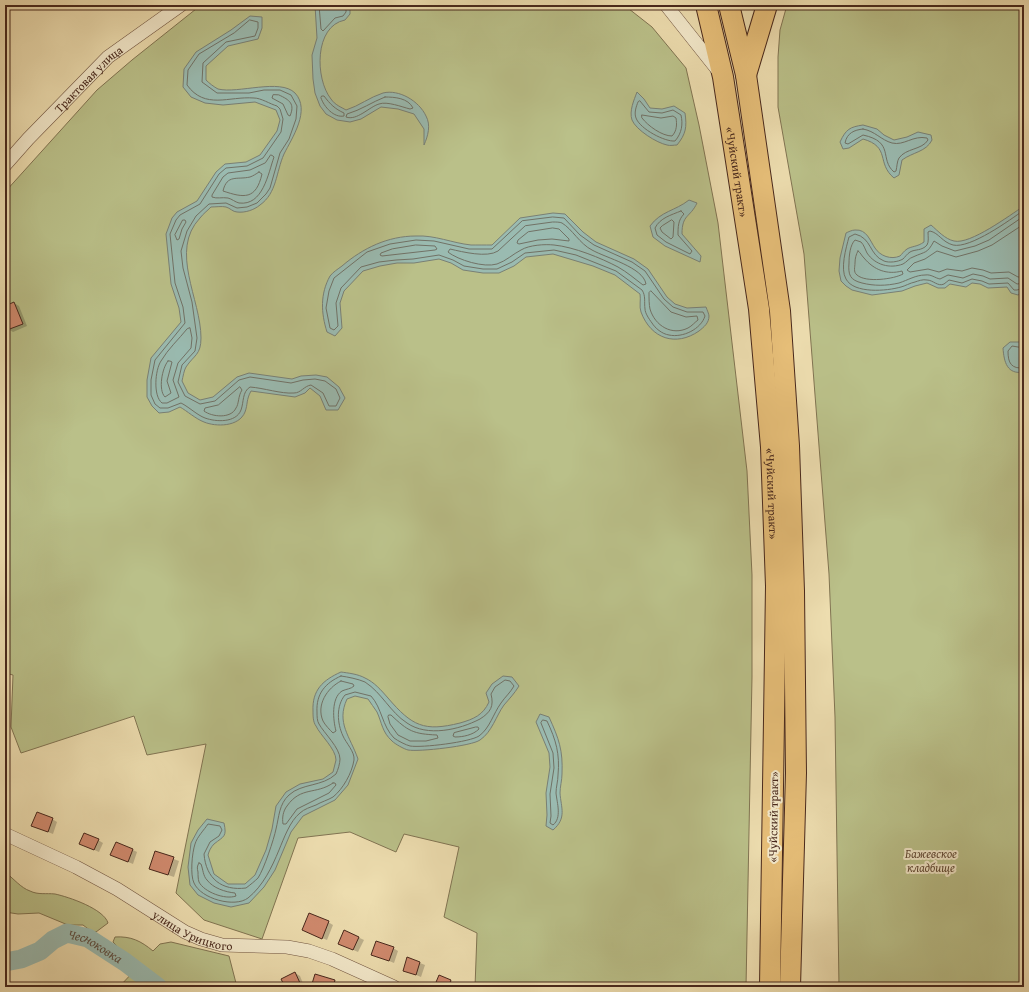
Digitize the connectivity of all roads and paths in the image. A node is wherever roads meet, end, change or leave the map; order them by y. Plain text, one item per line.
1 (181, 5) edge
2 (666, 5) edge
3 (706, 5) edge
4 (729, 5) edge
5 (767, 5) edge
6 (746, 75) junction
7 (723, 77) junction
8 (5, 165) edge
9 (5, 834) edge
10 (791, 966) junction
11 (394, 987) edge
12 (770, 987) edge
13 (790, 987) edge
14 (802, 987) edge

1 - 8 street, Трактовая улица
2 - 7 street
3 - 7 highway, «Чуйский тракт»
4 - 6 highway, «Чуйский тракт»
5 - 6 highway
6 - 10 highway, «Чуйский тракт»
7 - 12 highway, «Чуйский тракт»
9 - 11 street, улица Урицкого
10 - 13 highway, «Чуйский тракт»
10 - 14 street

